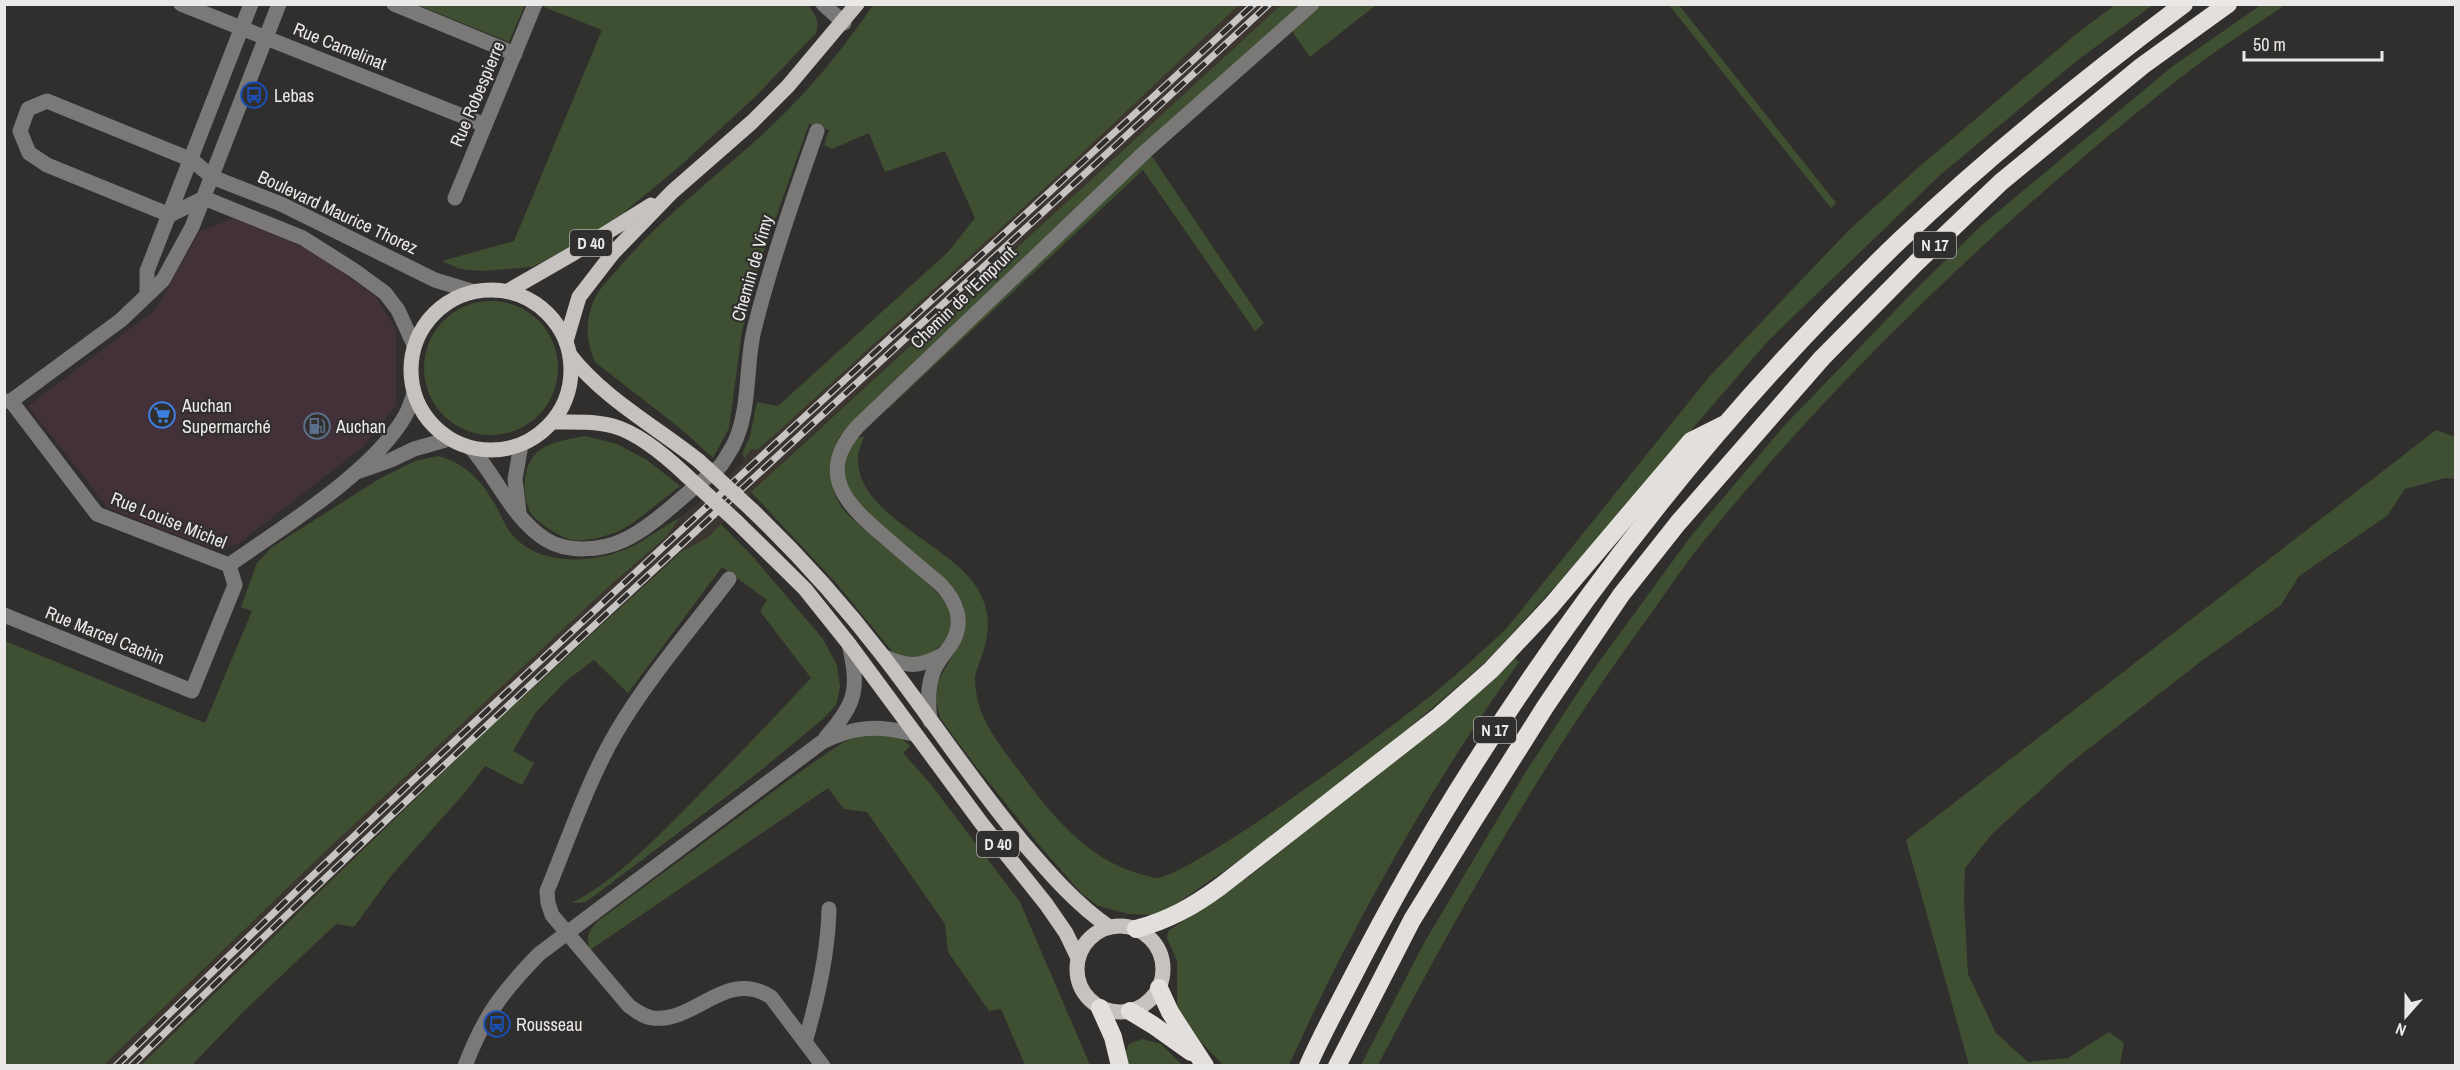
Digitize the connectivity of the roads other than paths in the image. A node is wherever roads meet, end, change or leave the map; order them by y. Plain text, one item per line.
1 (181, 4) edge
2 (251, 4) edge
3 (279, 4) edge
4 (394, 4) edge
5 (535, 4) edge
6 (823, 4) edge
7 (857, 4) edge
8 (1312, 4) edge
9 (2184, 4) edge
10 (2228, 4) edge
11 (844, 23) junction
12 (243, 28) junction
13 (266, 37) junction
14 (515, 54) junction
15 (485, 125) junction
16 (817, 131) dead end
17 (192, 160) junction
18 (212, 177) junction
19 (672, 192) junction
20 (204, 198) junction
21 (455, 198) dead end
22 (170, 215) junction
23 (471, 291) junction
24 (508, 291) junction
25 (147, 292) junction
26 (414, 345) junction
27 (568, 348) junction
28 (414, 394) junction
29 (8, 401) edge
30 (552, 422) junction
31 (1728, 423) junction
32 (449, 439) junction
33 (521, 445) junction
34 (471, 448) junction
35 (357, 471) junction
36 (519, 515) junction
37 (229, 565) junction
38 (729, 579) dead end
39 (4, 615) edge
40 (849, 644) junction
41 (942, 655) junction
42 (883, 656) junction
43 (930, 722) junction
44 (913, 734) junction
45 (822, 742) junction
46 (829, 909) dead end
47 (1109, 927) junction
48 (1136, 929) junction
49 (567, 933) junction
50 (1078, 958) junction
51 (1159, 988) junction
52 (1100, 1008) junction
53 (1130, 1011) junction
54 (805, 1042) junction
55 (1201, 1062) edge
56 (465, 1065) edge
57 (822, 1065) edge
58 (1120, 1065) edge
59 (1308, 1065) edge
60 (1337, 1065) edge

1 - 12 street, Rue Camelinat
2 - 12 street
3 - 13 street
4 - 14 street
5 - 14 street, Rue Robespierre
6 - 11 street
7 - 11 main road, D 40
8 - 41 street, Chemin de l'Emprunt
9 - 31 highway, N 17
10 - 60 highway, N 17
11 - 19 main road, D 40
12 - 13 street, Rue Camelinat
12 - 17 street
13 - 15 street, Rue Camelinat
13 - 18 street
14 - 15 street, Rue Robespierre
15 - 21 street, Rue Robespierre
16 - 36 street, Chemin de Vimy
17 - 18 street, Boulevard Maurice Thorez
17 - 20 street
17 - 22 street
17 - 22 street, Boulevard Maurice Thorez
18 - 20 street
18 - 23 street, Boulevard Maurice Thorez
19 - 24 main road, D 40
19 - 27 main road, D 40
20 - 22 street
20 - 25 street
20 - 26 street
22 - 25 street
23 - 24 main road
23 - 26 main road
24 - 27 main road
25 - 29 street
26 - 28 main road
27 - 30 main road
27 - 42 main road, D 40, bridge
28 - 32 main road
28 - 35 street
29 - 37 street, Rue Louise Michel
30 - 33 main road
30 - 40 main road, D 40, bridge
31 - 48 highway
31 - 59 highway, N 17
32 - 34 main road
32 - 35 street
33 - 34 main road
33 - 36 street
34 - 36 street, Chemin de Vimy
35 - 37 street
37 - 39 street, Rue Marcel Cachin
38 - 49 street
40 - 44 main road, D 40
40 - 45 street
41 - 42 street
41 - 43 street, Chemin de l'Emprunt
42 - 43 main road, D 40
43 - 47 main road, D 40
44 - 45 street
44 - 50 main road, D 40
45 - 49 street
46 - 54 street
47 - 48 main road
47 - 50 main road
48 - 51 main road
49 - 54 street
49 - 56 street
50 - 52 main road
51 - 53 main road
51 - 55 highway
52 - 53 main road
52 - 58 highway
53 - 55 highway
54 - 57 street

